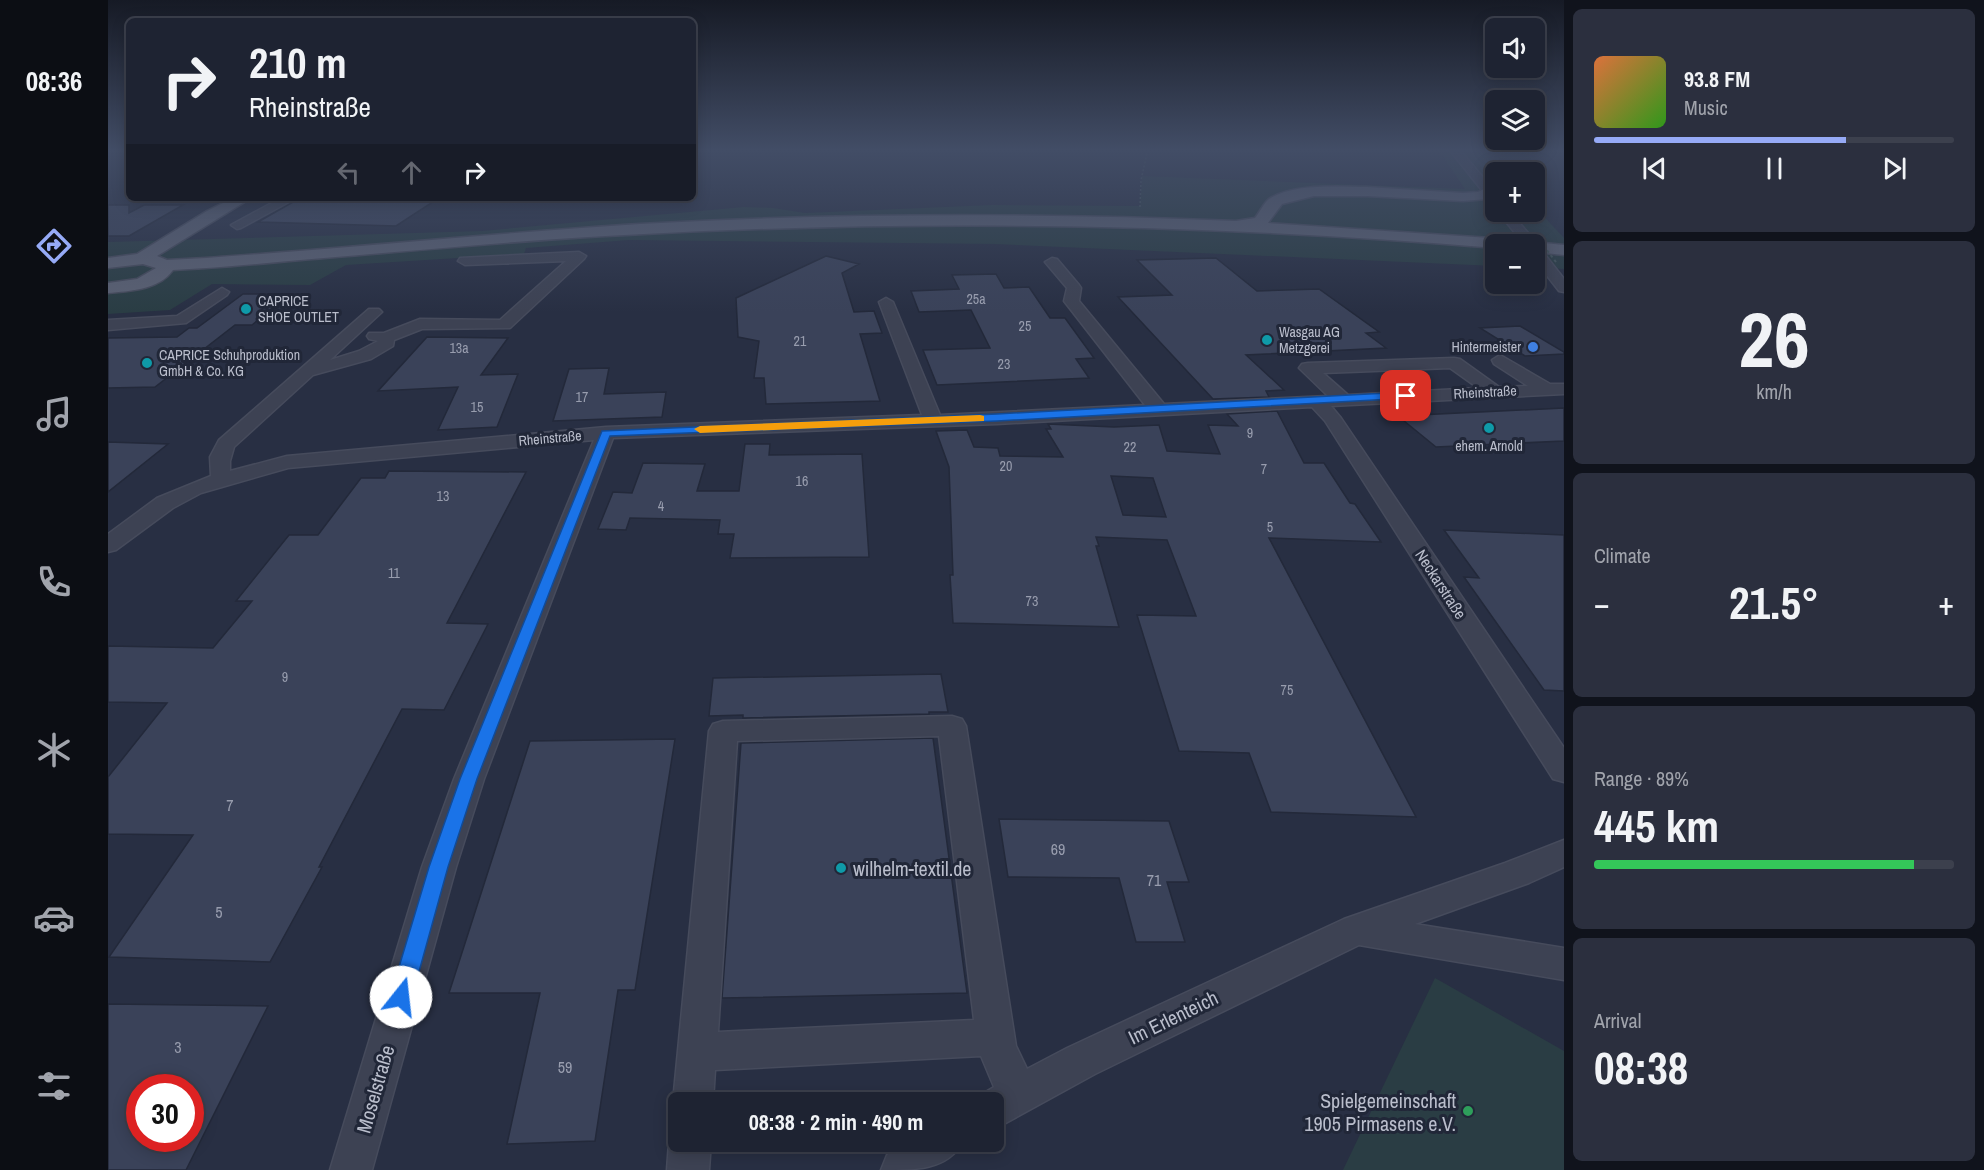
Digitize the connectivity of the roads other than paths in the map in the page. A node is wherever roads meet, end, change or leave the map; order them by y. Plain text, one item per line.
1 (233, 204) edge
2 (279, 204) edge
3 (1274, 204) edge
4 (1269, 207) junction
5 (1514, 222) edge
6 (237, 225) dead end
7 (1233, 225) junction
8 (1378, 234) junction
9 (1526, 234) edge
10 (1485, 242) edge
11 (1545, 256) edge
12 (138, 260) junction
13 (465, 261) dead end
14 (1052, 262) dead end
15 (108, 263) edge
16 (163, 269) junction
17 (108, 288) edge
18 (1564, 288) edge
19 (222, 292) dead end
20 (886, 302) dead end
21 (374, 312) dead end
22 (108, 325) edge
23 (346, 335) junction
24 (385, 338) junction
25 (1500, 360) dead end
26 (308, 371) junction
27 (1564, 388) edge
28 (1545, 389) junction
29 (1493, 391) junction
30 (1342, 399) junction
31 (1315, 400) junction
32 (1158, 409) junction
33 (933, 420) junction
34 (606, 433) junction
35 (222, 479) junction
36 (108, 545) edge
37 (1564, 771) edge
38 (1564, 853) edge
39 (1356, 930) junction
40 (1564, 964) edge
41 (995, 1037) junction
42 (697, 1052) junction
43 (694, 1092) edge
44 (1006, 1103) edge
45 (689, 1152) edge
46 (928, 1152) edge
47 (351, 1170) edge
48 (687, 1170) edge
49 (902, 1170) edge

1 - 12 main road
2 - 6 street
3 - 4 main road
4 - 7 main road
4 - 8 main road
5 - 9 street
7 - 8 main road
7 - 16 main road
8 - 10 main road
11 - 18 street
12 - 15 main road
12 - 16 main road
13 - 24 street
14 - 32 street
16 - 17 main road
19 - 22 street
20 - 33 street
21 - 23 street
23 - 24 street
23 - 26 street
24 - 26 street
25 - 28 street
26 - 35 street
27 - 28 street, Rheinstraße
28 - 29 street, Rheinstraße
29 - 30 street, Rheinstraße
29 - 30 street
30 - 31 street, Rheinstraße
31 - 32 street, Rheinstraße
31 - 37 street, Neckarstraße
32 - 33 street, Rheinstraße
33 - 34 street, Rheinstraße
34 - 35 street, Rheinstraße
34 - 47 street, Moselstraße
35 - 36 street, Rheinstraße
38 - 39 street, Im Erlenteich
39 - 40 street
39 - 44 street, Im Erlenteich
41 - 42 street
41 - 42 street
41 - 44 street
42 - 43 street
45 - 48 street
46 - 49 street

